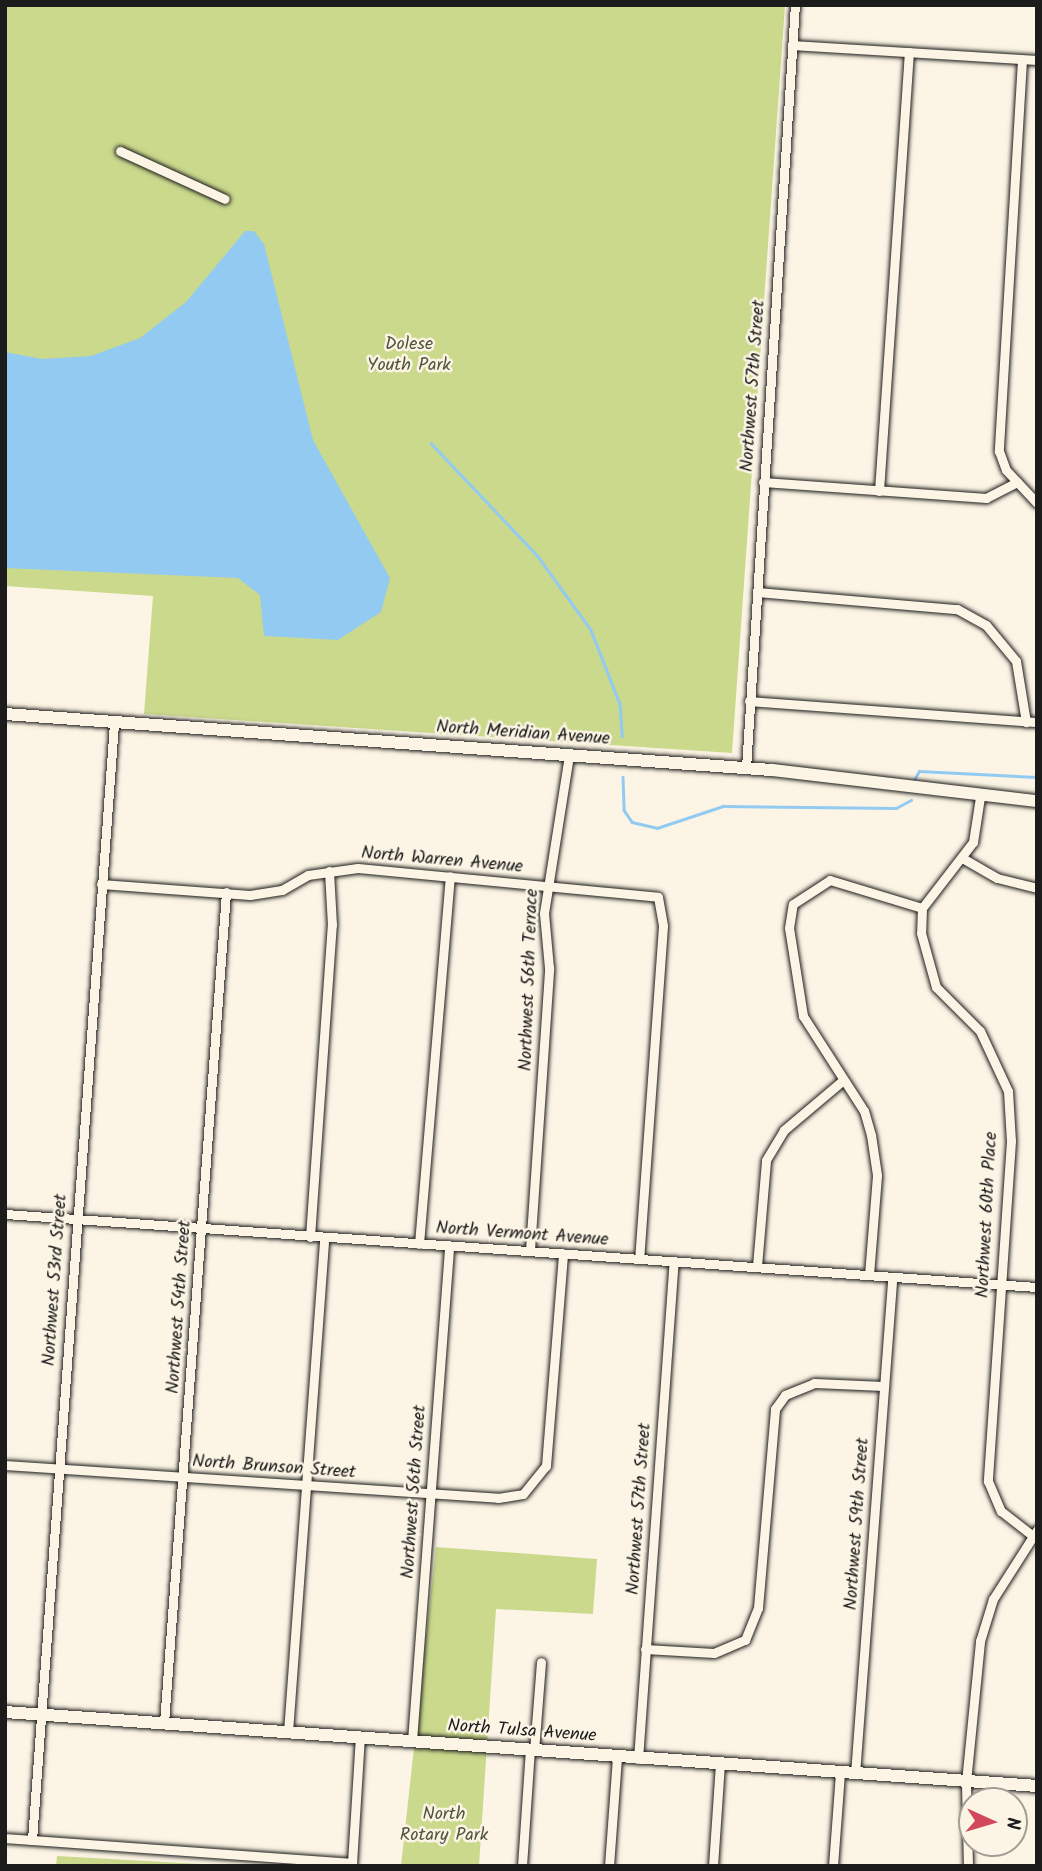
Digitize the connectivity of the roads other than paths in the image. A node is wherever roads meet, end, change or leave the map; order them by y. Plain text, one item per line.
1 (794, 5) edge
2 (792, 45) junction
3 (909, 52) junction
4 (1022, 60) junction
5 (1037, 60) edge
6 (120, 151) dead end
7 (225, 199) dead end
8 (763, 482) junction
9 (1017, 482) junction
10 (879, 491) junction
11 (1037, 503) edge
12 (757, 592) junction
13 (749, 701) junction
14 (5, 714) edge
15 (1032, 722) edge
16 (114, 724) junction
17 (569, 755) junction
18 (746, 768) junction
19 (980, 797) junction
20 (1037, 801) edge
21 (964, 859) junction
22 (329, 871) junction
23 (450, 876) junction
24 (101, 884) junction
25 (548, 887) junction
26 (1037, 888) edge
27 (226, 892) junction
28 (922, 908) junction
29 (842, 1081) junction
30 (5, 1214) edge
31 (76, 1220) junction
32 (201, 1228) junction
33 (310, 1237) junction
34 (324, 1238) junction
35 (419, 1244) junction
36 (449, 1246) junction
37 (530, 1250) junction
38 (563, 1254) junction
39 (639, 1258) junction
40 (674, 1262) junction
41 (757, 1266) junction
42 (869, 1275) junction
43 (892, 1278) junction
44 (1000, 1285) junction
45 (1037, 1287) edge
46 (884, 1386) junction
47 (5, 1465) edge
48 (58, 1470) junction
49 (183, 1477) junction
50 (306, 1486) junction
51 (431, 1494) junction
52 (1035, 1533) edge
53 (645, 1649) junction
54 (541, 1662) dead end
55 (5, 1712) edge
56 (41, 1714) junction
57 (164, 1723) junction
58 (288, 1732) junction
59 (360, 1737) junction
60 (412, 1741) junction
61 (532, 1750) junction
62 (617, 1757) junction
63 (638, 1759) junction
64 (720, 1764) junction
65 (840, 1772) junction
66 (855, 1773) junction
67 (966, 1782) junction
68 (1037, 1786) edge
69 (5, 1838) edge
70 (32, 1840) junction
71 (522, 1866) edge
72 (610, 1866) edge
73 (713, 1866) edge
74 (833, 1866) edge
75 (968, 1866) edge

1 - 2 street, Northwest 57th Street
2 - 3 street
2 - 8 street, Northwest 57th Street
3 - 4 street
3 - 10 street
4 - 5 street
4 - 9 street
6 - 7 street
8 - 10 street
8 - 12 street, Northwest 57th Street
9 - 10 street
9 - 11 street
12 - 13 street, Northwest 57th Street
12 - 15 street
13 - 15 street
13 - 18 street, Northwest 57th Street
14 - 16 street, North Meridian Avenue
16 - 17 street, North Meridian Avenue
16 - 24 street, Northwest 53rd Street
17 - 18 street, North Meridian Avenue
17 - 25 street, Northwest 56th Terrace
18 - 19 street, North Meridian Avenue
19 - 20 street, North Meridian Avenue
19 - 21 street
21 - 26 street
21 - 28 street
22 - 23 street, North Warren Avenue
22 - 27 street, North Warren Avenue
22 - 33 street
23 - 25 street, North Warren Avenue
23 - 35 street
24 - 27 street, North Warren Avenue
24 - 31 street, Northwest 53rd Street
25 - 37 street, Northwest 56th Terrace
25 - 39 street, North Warren Avenue
27 - 32 street, Northwest 54th Street
28 - 29 street
28 - 44 street, Northwest 60th Place
29 - 41 street
29 - 42 street
30 - 31 street, North Vermont Avenue
31 - 32 street, North Vermont Avenue
31 - 48 street, Northwest 53rd Street
32 - 33 street, North Vermont Avenue
32 - 49 street, Northwest 54th Street
33 - 34 street, North Vermont Avenue
34 - 35 street, North Vermont Avenue
34 - 50 street
35 - 36 street, North Vermont Avenue
36 - 37 street, North Vermont Avenue
36 - 51 street, Northwest 56th Street
37 - 38 street, North Vermont Avenue
38 - 39 street, North Vermont Avenue
38 - 51 street, North Brunson Street
39 - 40 street, North Vermont Avenue
40 - 41 street, North Vermont Avenue
40 - 53 street, Northwest 57th Street
41 - 42 street, North Vermont Avenue
42 - 43 street, North Vermont Avenue
43 - 44 street, North Vermont Avenue
43 - 46 street, Northwest 59th Street
44 - 45 street, North Vermont Avenue
44 - 52 street, Northwest 60th Place
46 - 53 street
46 - 66 street, Northwest 59th Street
47 - 48 street, North Brunson Street
48 - 49 street, North Brunson Street
48 - 56 street, Northwest 53rd Street
49 - 50 street, North Brunson Street
49 - 57 street, Northwest 54th Street
50 - 51 street, North Brunson Street
50 - 58 street
51 - 60 street, Northwest 56th Street
52 - 67 street
53 - 63 street, Northwest 57th Street
54 - 61 street
55 - 56 street, North Tulsa Avenue
56 - 57 street, North Tulsa Avenue
56 - 70 street, Northwest 53rd Street
57 - 58 street, North Tulsa Avenue
58 - 59 street, North Tulsa Avenue
59 - 60 street, North Tulsa Avenue
59 - 70 street
60 - 61 street, North Tulsa Avenue
61 - 62 street, North Tulsa Avenue
61 - 71 street
62 - 63 street, North Tulsa Avenue
62 - 72 street
63 - 64 street, North Tulsa Avenue
64 - 65 street, North Tulsa Avenue
64 - 73 street
65 - 66 street, North Tulsa Avenue
65 - 74 street
66 - 67 street, North Tulsa Avenue
67 - 68 street, North Tulsa Avenue
67 - 75 street
69 - 70 street

